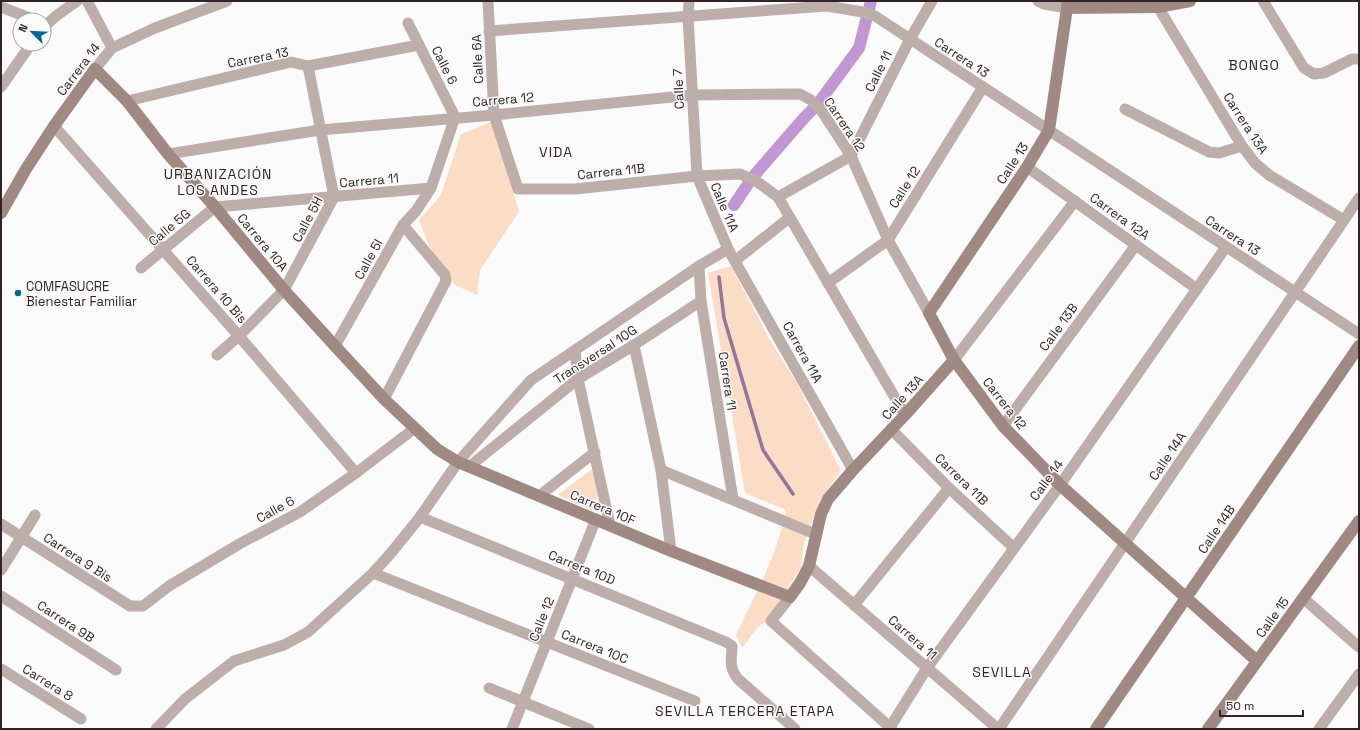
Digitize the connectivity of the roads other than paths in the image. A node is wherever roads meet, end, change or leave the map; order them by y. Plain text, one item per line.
1 (77, 1) edge
2 (87, 1) edge
3 (227, 1) edge
4 (488, 1) edge
5 (689, 1) edge
6 (932, 1) edge
7 (1038, 1) edge
8 (1190, 1) edge
9 (1263, 1) edge
10 (1067, 4) edge
11 (1, 7) edge
12 (1158, 7) junction
13 (14, 12) edge
14 (688, 16) junction
15 (52, 20) edge
16 (408, 23) dead end
17 (489, 31) junction
18 (910, 39) junction
19 (419, 45) junction
20 (112, 48) junction
21 (25, 52) edge
22 (1359, 59) edge
23 (308, 66) junction
24 (95, 69) junction
25 (1, 87) edge
26 (983, 87) junction
27 (692, 95) junction
28 (127, 101) junction
29 (1125, 109) dead end
30 (494, 115) junction
31 (455, 117) junction
32 (54, 126) junction
33 (320, 130) junction
34 (1049, 130) junction
35 (1242, 146) junction
36 (168, 154) junction
37 (851, 156) junction
38 (1027, 167) junction
39 (697, 176) junction
40 (431, 188) junction
41 (334, 197) junction
42 (778, 197) junction
43 (1359, 198) edge
44 (1075, 201) junction
45 (215, 207) junction
46 (1, 213) edge
47 (789, 218) junction
48 (1344, 220) junction
49 (403, 225) junction
50 (888, 240) junction
51 (1136, 245) junction
52 (1226, 247) junction
53 (728, 249) junction
54 (164, 250) junction
55 (736, 260) junction
56 (699, 266) junction
57 (141, 268) dead end
58 (828, 283) junction
59 (1197, 289) junction
60 (284, 290) junction
61 (1295, 292) junction
62 (701, 301) junction
63 (928, 313) junction
64 (1359, 334) edge
65 (239, 336) junction
66 (634, 345) junction
67 (335, 346) junction
68 (1359, 346) edge
69 (575, 351) junction
70 (217, 355) dead end
71 (954, 360) junction
72 (578, 379) junction
73 (384, 399) junction
74 (905, 415) junction
75 (1003, 426) junction
76 (415, 428) junction
77 (891, 429) junction
78 (595, 452) junction
79 (458, 462) junction
80 (470, 466) junction
81 (661, 470) junction
82 (853, 470) junction
83 (356, 473) junction
84 (1060, 485) junction
85 (949, 488) junction
86 (539, 496) junction
87 (733, 499) junction
88 (35, 515) dead end
89 (420, 517) junction
90 (596, 519) junction
91 (1359, 521) edge
92 (1, 524) edge
93 (610, 525) junction
94 (815, 534) junction
95 (21, 537) junction
96 (1125, 543) junction
97 (1014, 548) junction
98 (671, 551) junction
99 (809, 566) junction
100 (1, 570) edge
101 (373, 572) junction
102 (573, 578) junction
103 (1, 596) edge
104 (790, 597) junction
105 (1186, 597) junction
106 (1303, 598) junction
107 (854, 604) junction
108 (142, 606) joint
109 (547, 642) junction
110 (1359, 647) edge
111 (1257, 661) junction
112 (927, 668) junction
113 (1, 669) edge
114 (116, 670) dead end
115 (1359, 674) edge
116 (489, 688) dead end
117 (695, 701) dead end
118 (523, 702) junction
119 (81, 719) dead end
120 (891, 728) edge
121 (156, 729) edge
122 (512, 729) edge
123 (589, 729) edge
124 (795, 729) edge
125 (998, 729) edge
126 (1096, 729) edge
127 (1208, 729) edge
128 (1319, 729) edge

1 - 15 street
2 - 20 street
3 - 20 street, Carrera 14
4 - 17 street, Calle 6A
5 - 14 street, Calle 7
6 - 18 street, Calle 11
7 - 10 street
8 - 12 street
9 - 22 street
10 - 12 street
10 - 34 street, Calle 13
11 - 13 street
12 - 35 street, Carrera 13A
14 - 17 street, Carrera 13
14 - 18 street, Carrera 13
14 - 27 street, Calle 7
16 - 19 street, Calle 6
17 - 30 street, Calle 6A
18 - 26 street, Carrera 13
18 - 37 street, Calle 11
19 - 23 street, Carrera 13
19 - 31 street, Calle 6
20 - 24 street, Carrera 14
21 - 25 street
23 - 28 street, Carrera 13
23 - 33 street, Calle 5H
24 - 28 street, Carrera 10A
24 - 32 street, Carrera 14
26 - 34 street, Carrera 13
26 - 50 street, Calle 12
27 - 30 street, Carrera 12
27 - 37 street, Carrera 12
27 - 39 street, Calle 7
28 - 36 street, Carrera 10A
29 - 35 street
30 - 31 street, Carrera 12
30 - 39 street, Carrera 11B
31 - 33 street, Carrera 12
31 - 40 street
32 - 46 street, Carrera 14
32 - 54 street, Carrera 10 Bis
33 - 36 street, Carrera 12
33 - 41 street, Calle 5H
34 - 38 street, Calle 13
34 - 52 street, Carrera 13
35 - 48 street, Carrera 13A
36 - 45 street, Carrera 10A
37 - 42 street
37 - 50 street, Carrera 12
38 - 44 street, Carrera 12A
38 - 63 street, Calle 13
39 - 42 street, Carrera 11B
39 - 53 street, Calle 11A
40 - 41 street, Carrera 11
40 - 49 street, Calle 5I
41 - 45 street, Carrera 11
41 - 60 street, Calle 5H
42 - 47 street, Carrera 11B
43 - 48 street, Calle 14A
44 - 51 street, Carrera 12A
44 - 71 street, Calle 13A
45 - 54 street, Calle 5G
45 - 60 street, Carrera 10A
47 - 55 street
47 - 58 street, Carrera 11B
48 - 61 street, Calle 14A
49 - 67 street, Calle 5I
49 - 73 street
50 - 58 street, Calle 12
50 - 63 street, Carrera 12
51 - 59 street, Carrera 12A
51 - 75 street, Calle 13B
52 - 59 street, Calle 14
52 - 61 street, Carrera 13
53 - 55 street, Carrera 11A
53 - 56 street
54 - 57 street, Calle 5G
54 - 65 street, Carrera 10 Bis
55 - 82 street, Carrera 11A
56 - 62 street, Carrera 11
56 - 69 street
58 - 74 street, Carrera 11B
59 - 84 street, Calle 14
60 - 65 street, Calle 5H
60 - 67 street, Carrera 10A
61 - 64 street, Carrera 13
61 - 96 street, Calle 14A
62 - 66 street, Transversal 10G
62 - 87 street, Carrera 11
63 - 71 street, Carrera 12
65 - 70 street, Calle 5H
65 - 83 street, Carrera 10 Bis
66 - 72 street, Transversal 10G
66 - 81 street
67 - 73 street, Carrera 10A
68 - 105 street, Calle 14B
69 - 72 street
69 - 79 street
71 - 74 street, Calle 13A
71 - 75 street, Carrera 12
72 - 78 street
72 - 80 street, Transversal 10G
73 - 76 street, Carrera 10A
74 - 77 street, Calle 13A
75 - 84 street, Carrera 12
76 - 79 street, Carrera 10F
76 - 83 street, Calle 6
77 - 82 street, Calle 13A
77 - 85 street, Carrera 11B
78 - 86 street
78 - 93 street
79 - 80 street, Carrera 10F
79 - 89 street
80 - 86 street, Carrera 10F
81 - 87 street
81 - 98 street
82 - 94 street, Calle 13A
83 - 108 street, Calle 6
84 - 96 street, Carrera 12
84 - 97 street, Calle 14
85 - 97 street, Carrera 11B
85 - 107 street
86 - 90 street, Carrera 10F
87 - 94 street
88 - 95 street
89 - 101 street
89 - 102 street, Carrera 10D
90 - 93 street, Carrera 10F
90 - 102 street, Calle 12
91 - 106 street, Calle 15
92 - 95 street, Carrera 9 Bis
93 - 98 street, Carrera 10F
94 - 99 street, Calle 13A
95 - 100 street
95 - 108 street, Carrera 9 Bis
96 - 105 street, Carrera 12
96 - 125 street, Calle 14A
97 - 112 street, Calle 14
98 - 104 street, Carrera 10F
99 - 104 street, Calle 13A
99 - 107 street, Carrera 11
101 - 109 street, Carrera 10C
101 - 121 street
102 - 109 street, Calle 12
102 - 124 street, Carrera 10D
103 - 114 street, Carrera 9B
104 - 120 street, Calle 13A
105 - 111 street, Carrera 12
105 - 126 street, Calle 14B
106 - 110 street
106 - 111 street, Calle 15
107 - 112 street, Carrera 11
109 - 117 street, Carrera 10C
109 - 118 street, Calle 12
111 - 127 street, Calle 15
112 - 120 street, Calle 14
112 - 125 street, Carrera 11
113 - 119 street, Carrera 8
115 - 128 street
116 - 118 street
118 - 122 street, Calle 12
118 - 123 street

